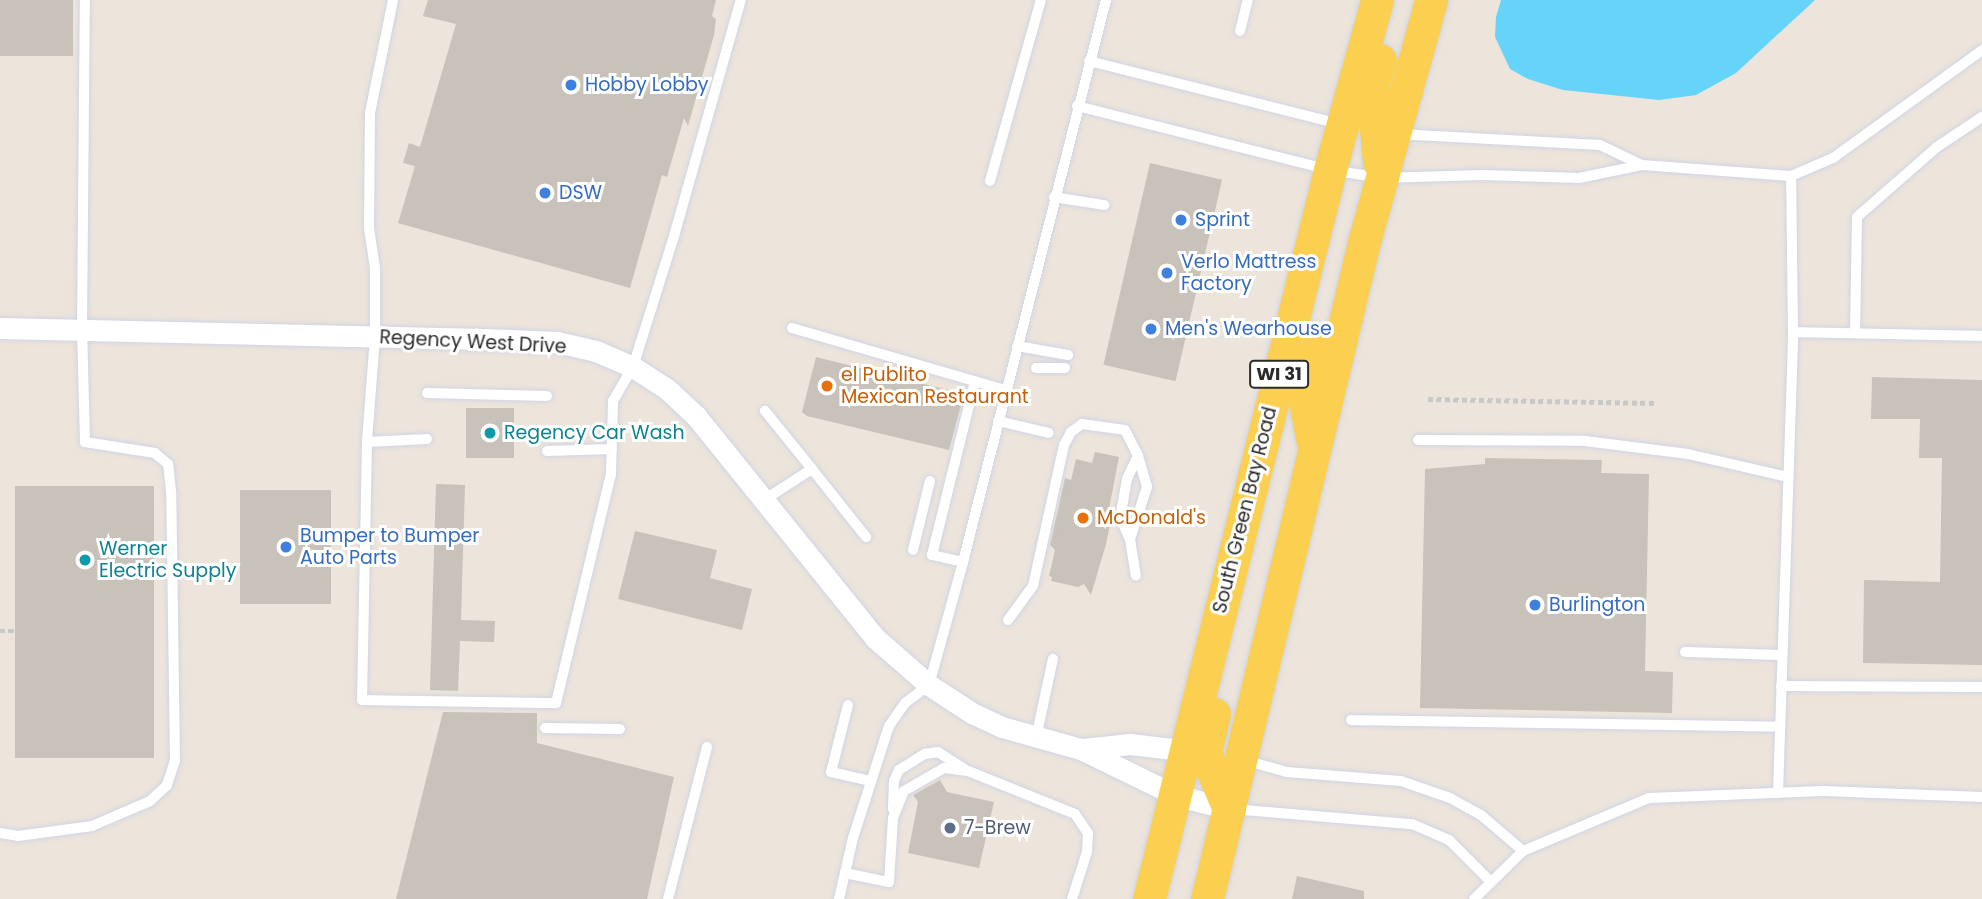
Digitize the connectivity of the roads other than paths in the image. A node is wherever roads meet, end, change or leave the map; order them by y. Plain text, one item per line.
1 (85, 0) edge
2 (393, 0) edge
3 (741, 0) edge
4 (1041, 0) edge
5 (1106, 0) edge
6 (1248, 0) edge
7 (1377, 0) edge
8 (1397, 0) edge
9 (1431, 0) edge
10 (1240, 31) dead end
11 (1982, 50) edge
12 (1089, 61) junction
13 (1077, 106) junction
14 (1982, 117) edge
15 (1366, 129) junction
16 (1642, 165) junction
17 (1338, 171) junction
18 (1791, 176) junction
19 (1382, 178) junction
20 (990, 181) dead end
21 (1054, 197) junction
22 (1104, 205) dead end
23 (0, 328) edge
24 (82, 328) junction
25 (792, 328) dead end
26 (1793, 332) junction
27 (1855, 333) junction
28 (1982, 336) edge
29 (376, 337) junction
30 (1017, 346) junction
31 (1068, 355) dead end
32 (633, 367) junction
33 (1036, 368) dead end
34 (1065, 368) dead end
35 (975, 382) junction
36 (1006, 390) junction
37 (427, 393) dead end
38 (547, 396) dead end
39 (765, 411) dead end
40 (998, 421) junction
41 (1049, 433) dead end
42 (427, 439) dead end
43 (1418, 440) dead end
44 (367, 442) junction
45 (611, 449) junction
46 (547, 451) dead end
47 (1314, 452) junction
48 (1138, 456) junction
49 (812, 469) junction
50 (1788, 477) junction
51 (930, 481) dead end
52 (764, 500) junction
53 (866, 537) dead end
54 (1130, 539) junction
55 (912, 550) dead end
56 (963, 562) junction
57 (1136, 576) dead end
58 (1008, 620) dead end
59 (1685, 652) dead end
60 (1782, 655) junction
61 (1053, 659) dead end
62 (929, 685) junction
63 (1781, 685) junction
64 (1982, 687) edge
65 (848, 705) dead end
66 (1351, 720) dead end
67 (1780, 727) junction
68 (545, 728) dead end
69 (620, 729) dead end
70 (1036, 738) junction
71 (707, 747) dead end
72 (1081, 749) junction
73 (1195, 751) junction
74 (1241, 759) junction
75 (968, 771) junction
76 (871, 781) junction
77 (1778, 793) junction
78 (1181, 797) junction
79 (1982, 797) edge
80 (1229, 809) junction
81 (893, 818) junction
82 (0, 833) edge
83 (1523, 851) junction
84 (845, 873) junction
85 (1490, 881) junction
86 (668, 899) edge
87 (839, 899) edge
88 (1073, 899) edge
89 (1149, 899) edge
90 (1171, 899) edge
91 (1207, 899) edge
92 (1474, 899) edge

1 - 24 lane
2 - 29 lane
3 - 32 lane
4 - 20 lane
5 - 12 lane
6 - 10 lane
7 - 15 main road, WI 31
8 - 15 main road
9 - 15 main road, WI 31
11 - 18 lane
12 - 13 lane
12 - 15 lane
13 - 17 lane
13 - 21 lane
14 - 27 lane
15 - 16 lane
15 - 17 main road
15 - 19 main road, WI 31
16 - 18 lane
16 - 19 lane
17 - 19 lane
17 - 47 main road
17 - 73 main road, South Green Bay Road / WI 31
18 - 26 lane
19 - 47 main road, WI 31
21 - 22 lane
21 - 30 lane
23 - 24 street, Regency West Drive
24 - 29 street, Regency West Drive
24 - 82 lane
25 - 35 lane
26 - 27 lane
26 - 50 lane
27 - 28 lane
29 - 32 street, Regency West Drive
29 - 44 lane
30 - 31 lane
30 - 36 lane
32 - 45 lane
32 - 52 street, Regency West Drive
33 - 34 lane
35 - 36 lane
35 - 56 lane
36 - 40 lane
37 - 38 lane
39 - 49 lane
40 - 41 lane
40 - 56 lane
42 - 44 lane
43 - 50 lane
44 - 45 lane
45 - 46 lane
47 - 74 main road, WI 31
48 - 54 lane
48 - 54 lane
48 - 58 lane
49 - 52 lane
49 - 53 lane
50 - 60 lane
51 - 55 lane
52 - 62 street, Regency West Drive
54 - 57 lane
56 - 62 lane
59 - 60 lane
60 - 63 lane
61 - 70 lane
62 - 70 street, Regency West Drive
62 - 76 lane
63 - 64 lane
63 - 67 lane
65 - 76 lane
66 - 67 lane
67 - 77 lane
68 - 69 lane
70 - 72 street, Regency West Drive
71 - 86 lane
72 - 73 street, Regency West Drive
72 - 78 street, Regency West Drive
73 - 74 street, Regency West Drive
73 - 78 main road, South Green Bay Road
73 - 80 main road
74 - 80 main road, WI 31
74 - 83 lane
75 - 81 lane
75 - 81 lane
75 - 88 lane
76 - 84 lane
77 - 79 lane
77 - 83 lane
78 - 80 street, Regency West Drive
78 - 89 main road
78 - 90 main road
80 - 85 lane
80 - 91 main road, WI 31
81 - 84 lane
83 - 85 lane
84 - 87 lane
85 - 92 lane

